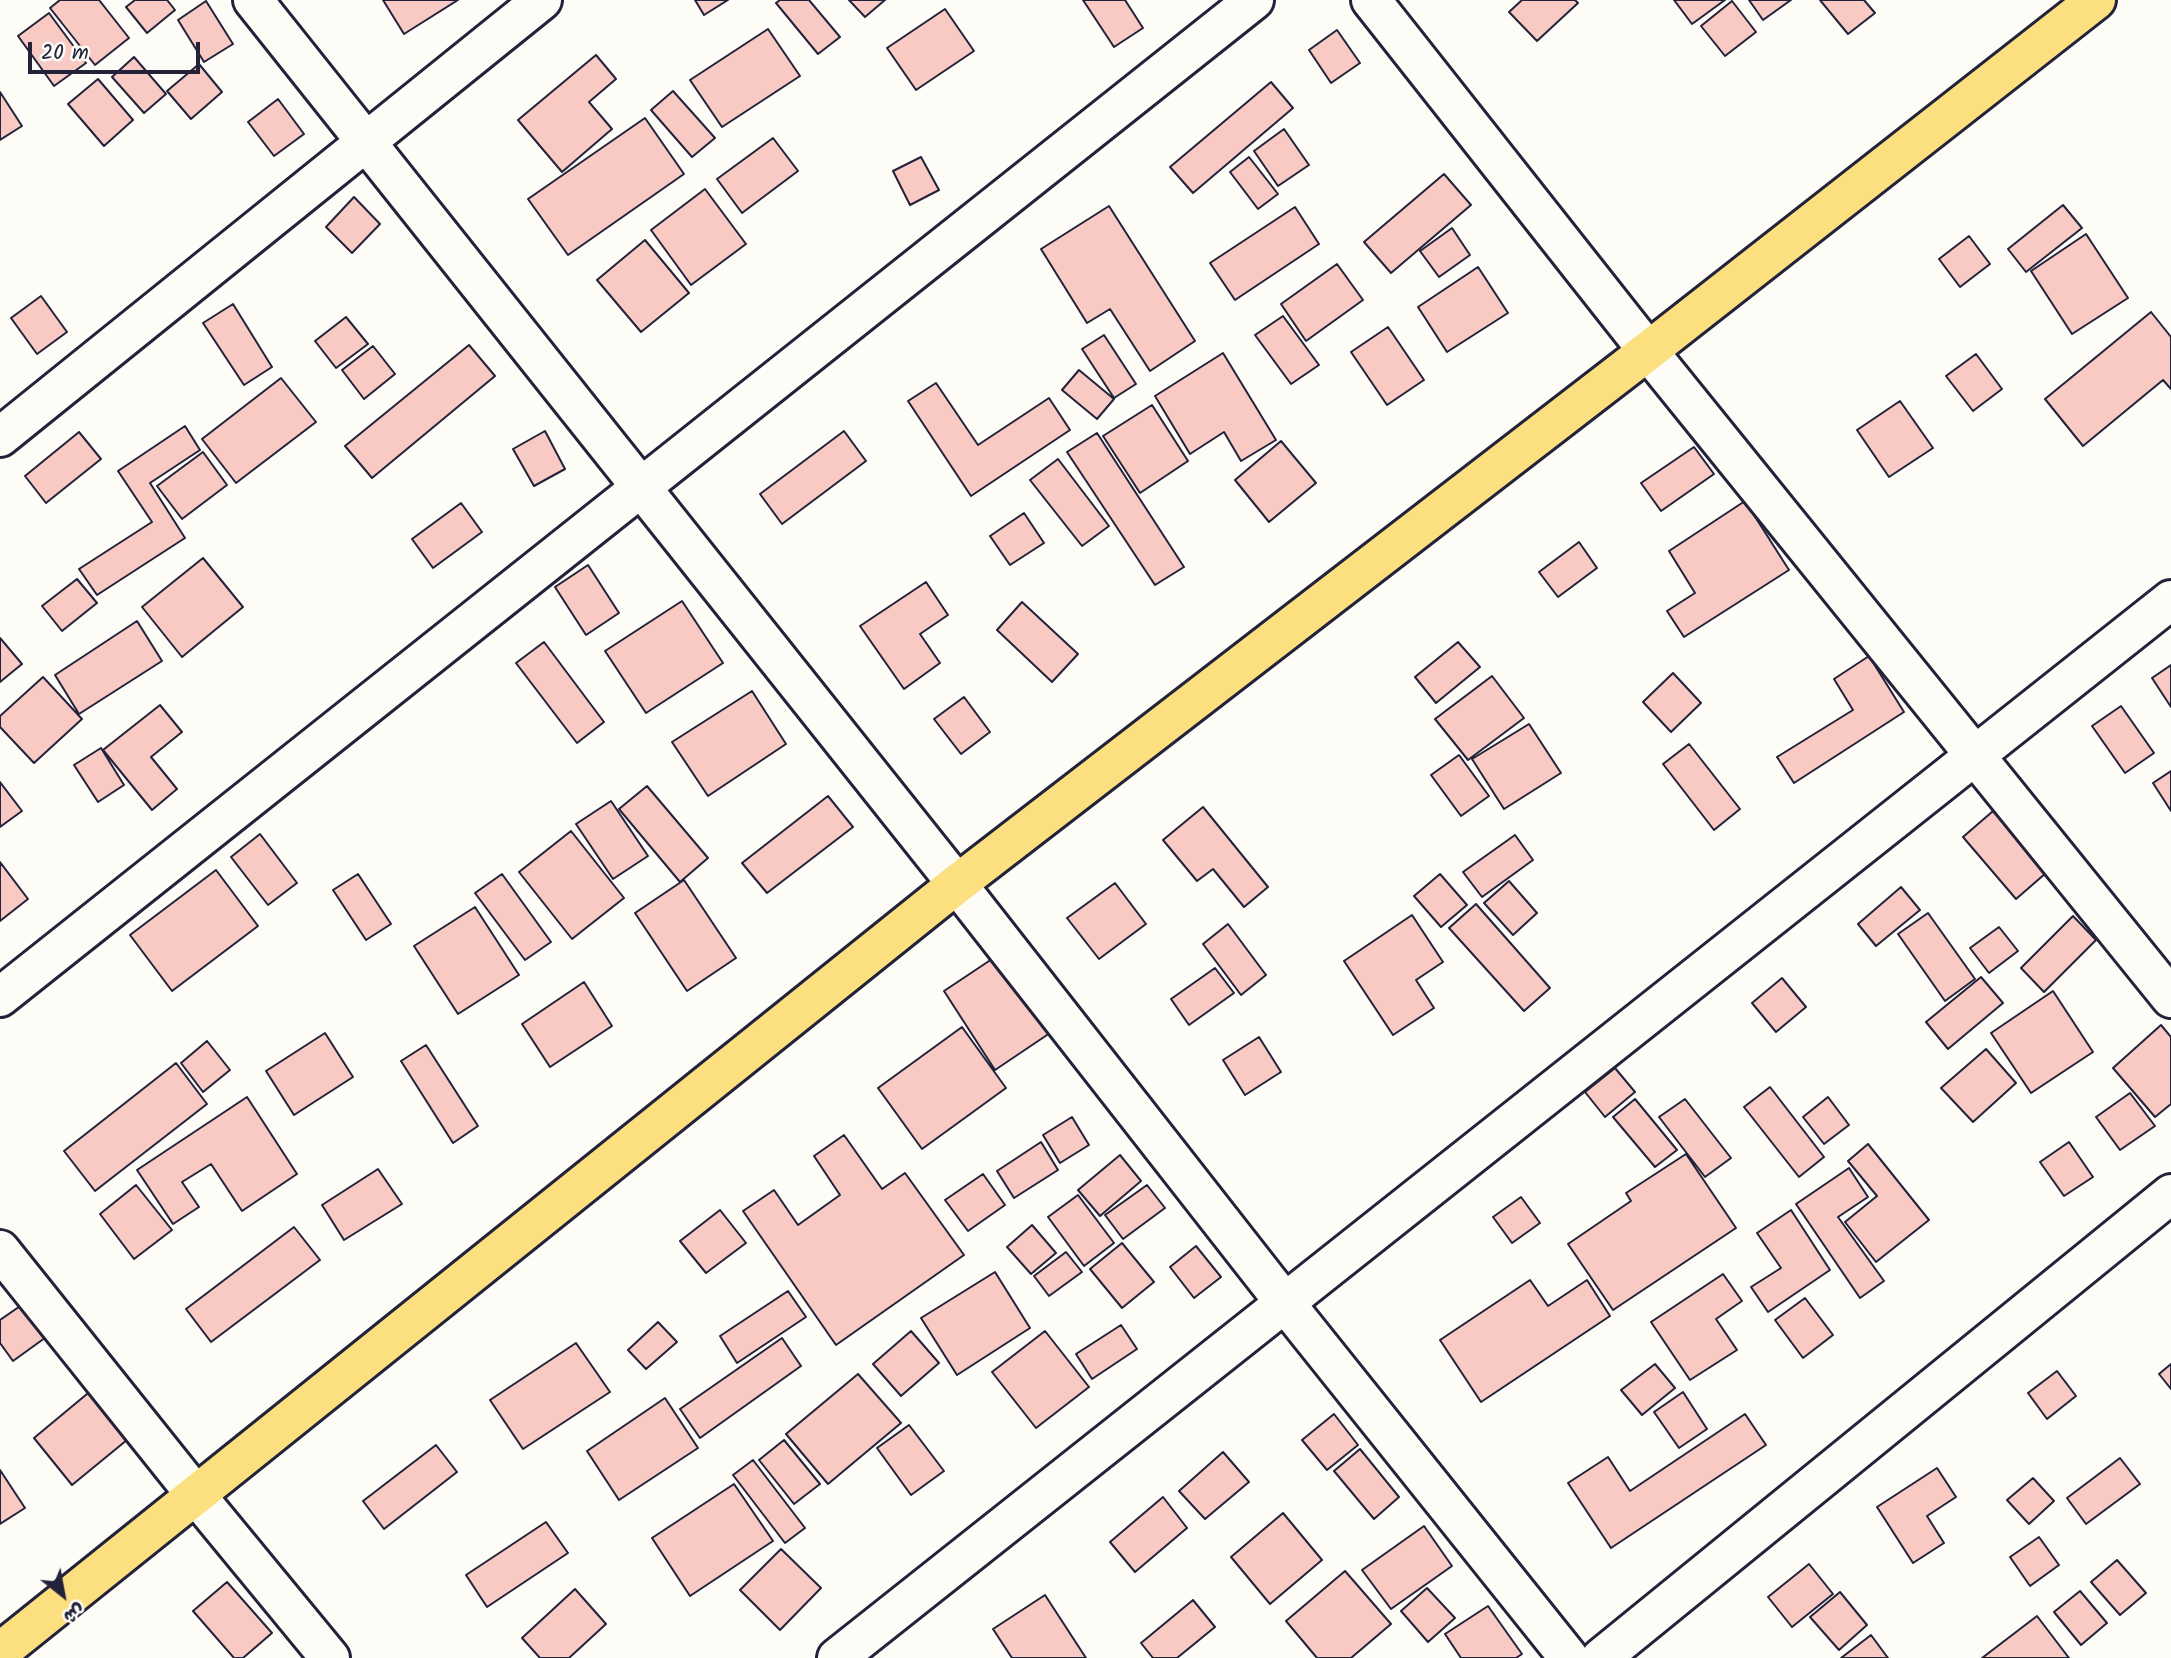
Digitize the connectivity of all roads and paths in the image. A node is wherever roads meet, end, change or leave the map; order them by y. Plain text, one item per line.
1 (253, 0) edge
2 (542, 0) edge
3 (1254, 0) edge
4 (1371, 0) edge
5 (2096, 0) edge
6 (367, 142) junction
7 (1648, 351) junction
8 (0, 437) edge
9 (641, 487) junction
10 (2171, 600) edge
11 (1975, 755) junction
12 (957, 884) junction
13 (0, 997) edge
14 (2171, 998) edge
15 (2171, 1194) edge
16 (0, 1250) edge
17 (1284, 1303) junction
18 (195, 1494) junction
19 (0, 1652) edge
20 (330, 1658) edge
21 (837, 1658) edge
22 (1569, 1658) edge
23 (1601, 1658) edge

1 - 6 street
2 - 6 street
3 - 9 street
4 - 7 street
5 - 7 main road
6 - 8 street
6 - 9 street
7 - 11 street
7 - 12 main road
9 - 12 street
9 - 13 street
10 - 11 street
11 - 14 street
11 - 17 street
12 - 17 street
12 - 18 main road
15 - 23 street
16 - 18 street
17 - 21 street
17 - 22 street
18 - 19 main road
18 - 20 street

